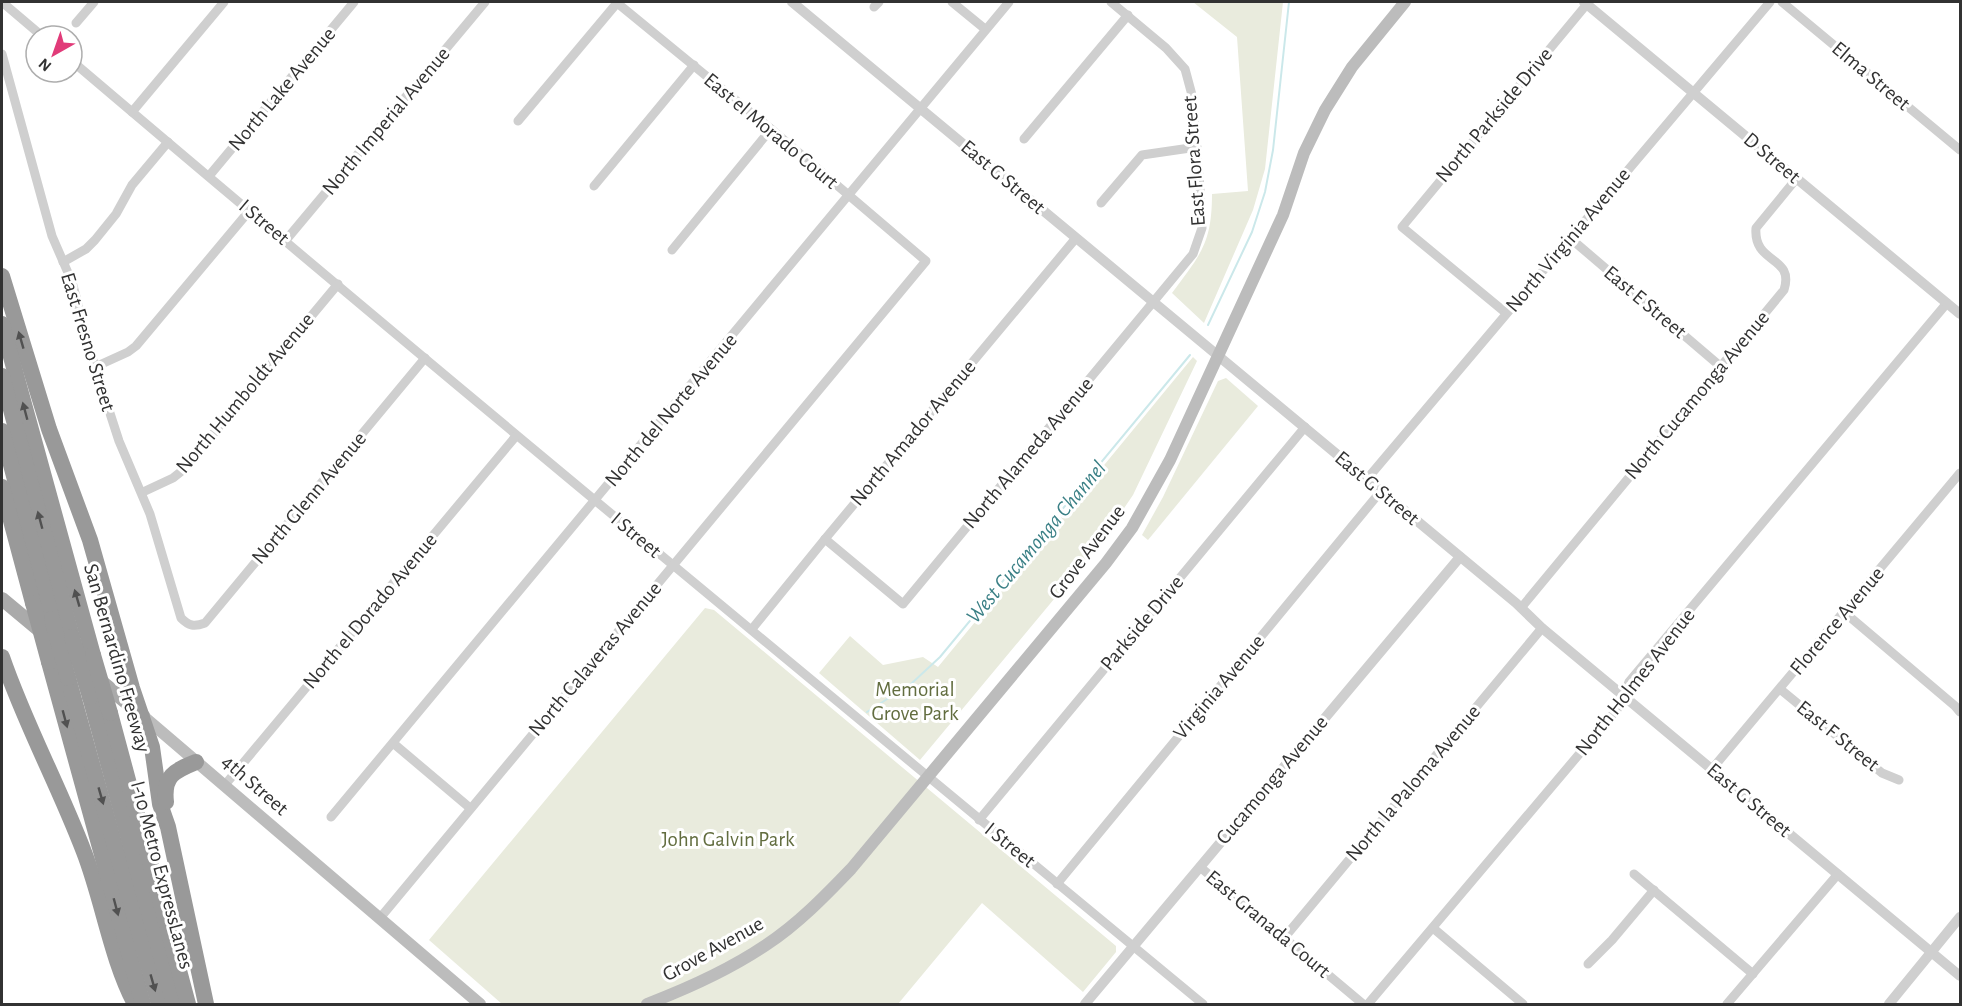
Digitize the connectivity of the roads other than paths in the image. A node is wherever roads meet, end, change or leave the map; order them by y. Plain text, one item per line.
1 (2, 2) edge
2 (94, 2) edge
3 (354, 2) edge
4 (485, 2) edge
5 (616, 2) edge
6 (792, 2) edge
7 (952, 2) edge
8 (1009, 2) edge
9 (1111, 2) edge
10 (1405, 2) edge
11 (1770, 2) edge
12 (1782, 2) edge
13 (221, 3) edge
14 (1586, 3) edge
15 (1128, 15) junction
16 (76, 23) dead end
17 (28, 24) edge
18 (985, 29) junction
19 (2, 54) edge
20 (694, 65) junction
21 (84, 71) edge
22 (1693, 93) junction
23 (920, 108) junction
24 (132, 112) junction
25 (518, 122) dead end
26 (771, 129) junction
27 (1024, 140) dead end
28 (168, 142) junction
29 (1197, 147) junction
30 (1960, 150) edge
31 (209, 176) junction
32 (1797, 178) junction
33 (594, 186) dead end
34 (848, 196) junction
35 (1101, 203) dead end
36 (250, 210) junction
37 (1076, 238) junction
38 (1570, 238) junction
39 (286, 240) junction
40 (672, 250) dead end
41 (926, 261) joint
42 (63, 262) junction
43 (2, 276) edge
44 (338, 284) junction
45 (1154, 302) junction
46 (1947, 303) junction
47 (1506, 313) junction
48 (1960, 314) edge
49 (2, 324) edge
50 (1218, 355) junction
51 (425, 358) junction
52 (1720, 366) junction
53 (96, 367) junction
54 (2, 376) edge
55 (1305, 427) junction
56 (2, 431) edge
57 (516, 436) junction
58 (1960, 472) edge
59 (1367, 479) junction
60 (2, 487) edge
61 (1381, 491) junction
62 (143, 492) junction
63 (595, 501) junction
64 (825, 539) junction
65 (1460, 556) junction
66 (674, 566) junction
67 (2, 599) edge
68 (1521, 608) junction
69 (1844, 612) junction
70 (188, 624) joint
71 (1542, 628) junction
72 (752, 629) junction
73 (2, 657) edge
74 (1780, 689) junction
75 (1624, 695) junction
76 (1960, 712) edge
77 (142, 716) junction
78 (393, 743) junction
79 (196, 762) junction
80 (1713, 769) junction
81 (928, 777) junction
82 (1899, 780) dead end
83 (224, 786) junction
84 (471, 808) junction
85 (331, 817) dead end
86 (979, 820) junction
87 (168, 827) junction
88 (1200, 867) junction
89 (1634, 874) dead end
90 (1838, 874) junction
91 (1057, 884) junction
92 (1654, 890) junction
93 (1960, 917) edge
94 (380, 918) junction
95 (1433, 928) junction
96 (1284, 938) junction
97 (1133, 947) junction
98 (1932, 952) junction
99 (1588, 964) dead end
100 (1753, 974) junction
101 (1960, 976) edge
102 (135, 1005) edge
103 (143, 1005) edge
104 (159, 1005) edge
105 (174, 1005) edge
106 (188, 1005) edge
107 (206, 1005) edge
108 (480, 1005) edge
109 (647, 1005) edge
110 (1085, 1005) edge
111 (1203, 1005) edge
112 (1363, 1005) edge
113 (1368, 1005) edge
114 (1523, 1005) edge
115 (1727, 1005) edge
116 (1888, 1005) edge

1 - 17 street
2 - 16 street
3 - 31 street, North Lake Avenue
4 - 39 street, North Imperial Avenue
5 - 20 street, East el Morado Court
5 - 25 street
6 - 23 street, East G Street
7 - 18 street
8 - 18 street, North del Norte Avenue
9 - 15 street, East Flora Street
10 - 50 main road, Grove Avenue
11 - 22 street, North Virginia Avenue
12 - 30 street, Elma Street
13 - 24 street
14 - 22 street, D Street
14 - 47 street, North Parkside Drive
15 - 27 street
15 - 29 street, East Flora Street
18 - 23 street, North del Norte Avenue
19 - 42 street, East Fresno Street
20 - 26 street, East el Morado Court
20 - 33 street
21 - 24 street, I Street
22 - 32 street, D Street
22 - 38 street, North Virginia Avenue
23 - 34 street, North del Norte Avenue
23 - 37 street, East G Street
24 - 28 street, I Street
26 - 34 street, East el Morado Court
26 - 40 street
28 - 31 street, I Street
28 - 42 street
29 - 35 street
29 - 45 street, East Flora Street
31 - 36 street, I Street
32 - 46 street, D Street
32 - 52 street, North Cucamonga Avenue
34 - 41 street, East el Morado Court
34 - 63 street, North del Norte Avenue
36 - 39 street, I Street
36 - 53 street
37 - 45 street, East G Street
37 - 64 street, North Amador Avenue
38 - 47 street, North Virginia Avenue
38 - 52 street, East E Street
39 - 44 street, I Street
41 - 66 street, North Calaveras Avenue
42 - 53 street, East Fresno Street
77 -> 43 highway
44 - 51 street, I Street
44 - 62 street, North Humboldt Avenue
45 - 50 street, East G Street
45 - 64 street, North Alameda Avenue
46 - 48 street, D Street
46 - 75 street, North Holmes Avenue
47 - 59 street, North Virginia Avenue
106 -> 49 highway, San Bernardino Freeway, bridge
50 - 55 street, East G Street
50 - 81 main road, Grove Avenue
51 - 57 street, I Street
51 - 70 street, North Glenn Avenue
52 - 68 street, North Cucamonga Avenue
53 - 62 street, East Fresno Street
105 -> 54 highway, I-10 Metro ExpressLanes, bridge
55 - 59 street, East G Street
55 - 86 street, Parkside Drive
56 -> 104 highway, I-10 Metro ExpressLanes, bridge
57 - 63 street, I Street
57 - 83 street, North el Dorado Avenue
58 - 69 street, Florence Avenue
59 - 61 street, East G Street
60 -> 103 highway, bridge
61 - 65 street, East G Street
61 - 91 street, Virginia Avenue
62 - 70 street, East Fresno Street
63 - 66 street, I Street
63 - 78 street, North del Norte Avenue
64 - 72 street, North Amador Avenue
65 - 68 street, East G Street
65 - 88 street, Cucamonga Avenue
66 - 72 street, I Street
66 - 84 street, North Calaveras Avenue
67 - 77 main road, 4th Street
68 - 71 street, East G Street
69 - 74 street, Florence Avenue
69 - 76 street
71 - 75 street, East G Street
71 - 96 street, North la Paloma Avenue
72 - 81 street, I Street
73 - 102 highway
74 - 80 street, Florence Avenue
74 - 82 street, East F Street
75 - 80 street, East G Street
75 - 95 street, North Holmes Avenue
77 - 79 main road, 4th Street
77 - 87 highway
78 - 84 street
78 - 85 street, North del Norte Avenue
79 - 83 main road, 4th Street
79 - 87 highway
80 - 90 street, East G Street
81 - 86 street, I Street
81 - 109 main road, Grove Avenue
83 - 94 main road, 4th Street
84 - 94 street, North Calaveras Avenue
86 - 91 street, I Street
87 - 107 highway
88 - 96 street, East Granada Court
88 - 97 street, Cucamonga Avenue
89 - 92 street
90 - 98 street, East G Street
90 - 100 street
91 - 97 street, I Street
92 - 99 street
92 - 100 street
93 - 98 street
94 - 108 main road, 4th Street
95 - 113 street, North Holmes Avenue
95 - 114 street
96 - 112 street, East Granada Court
97 - 110 street, Cucamonga Avenue
97 - 111 street, I Street
98 - 101 street, East G Street
98 - 116 street
100 - 115 street

